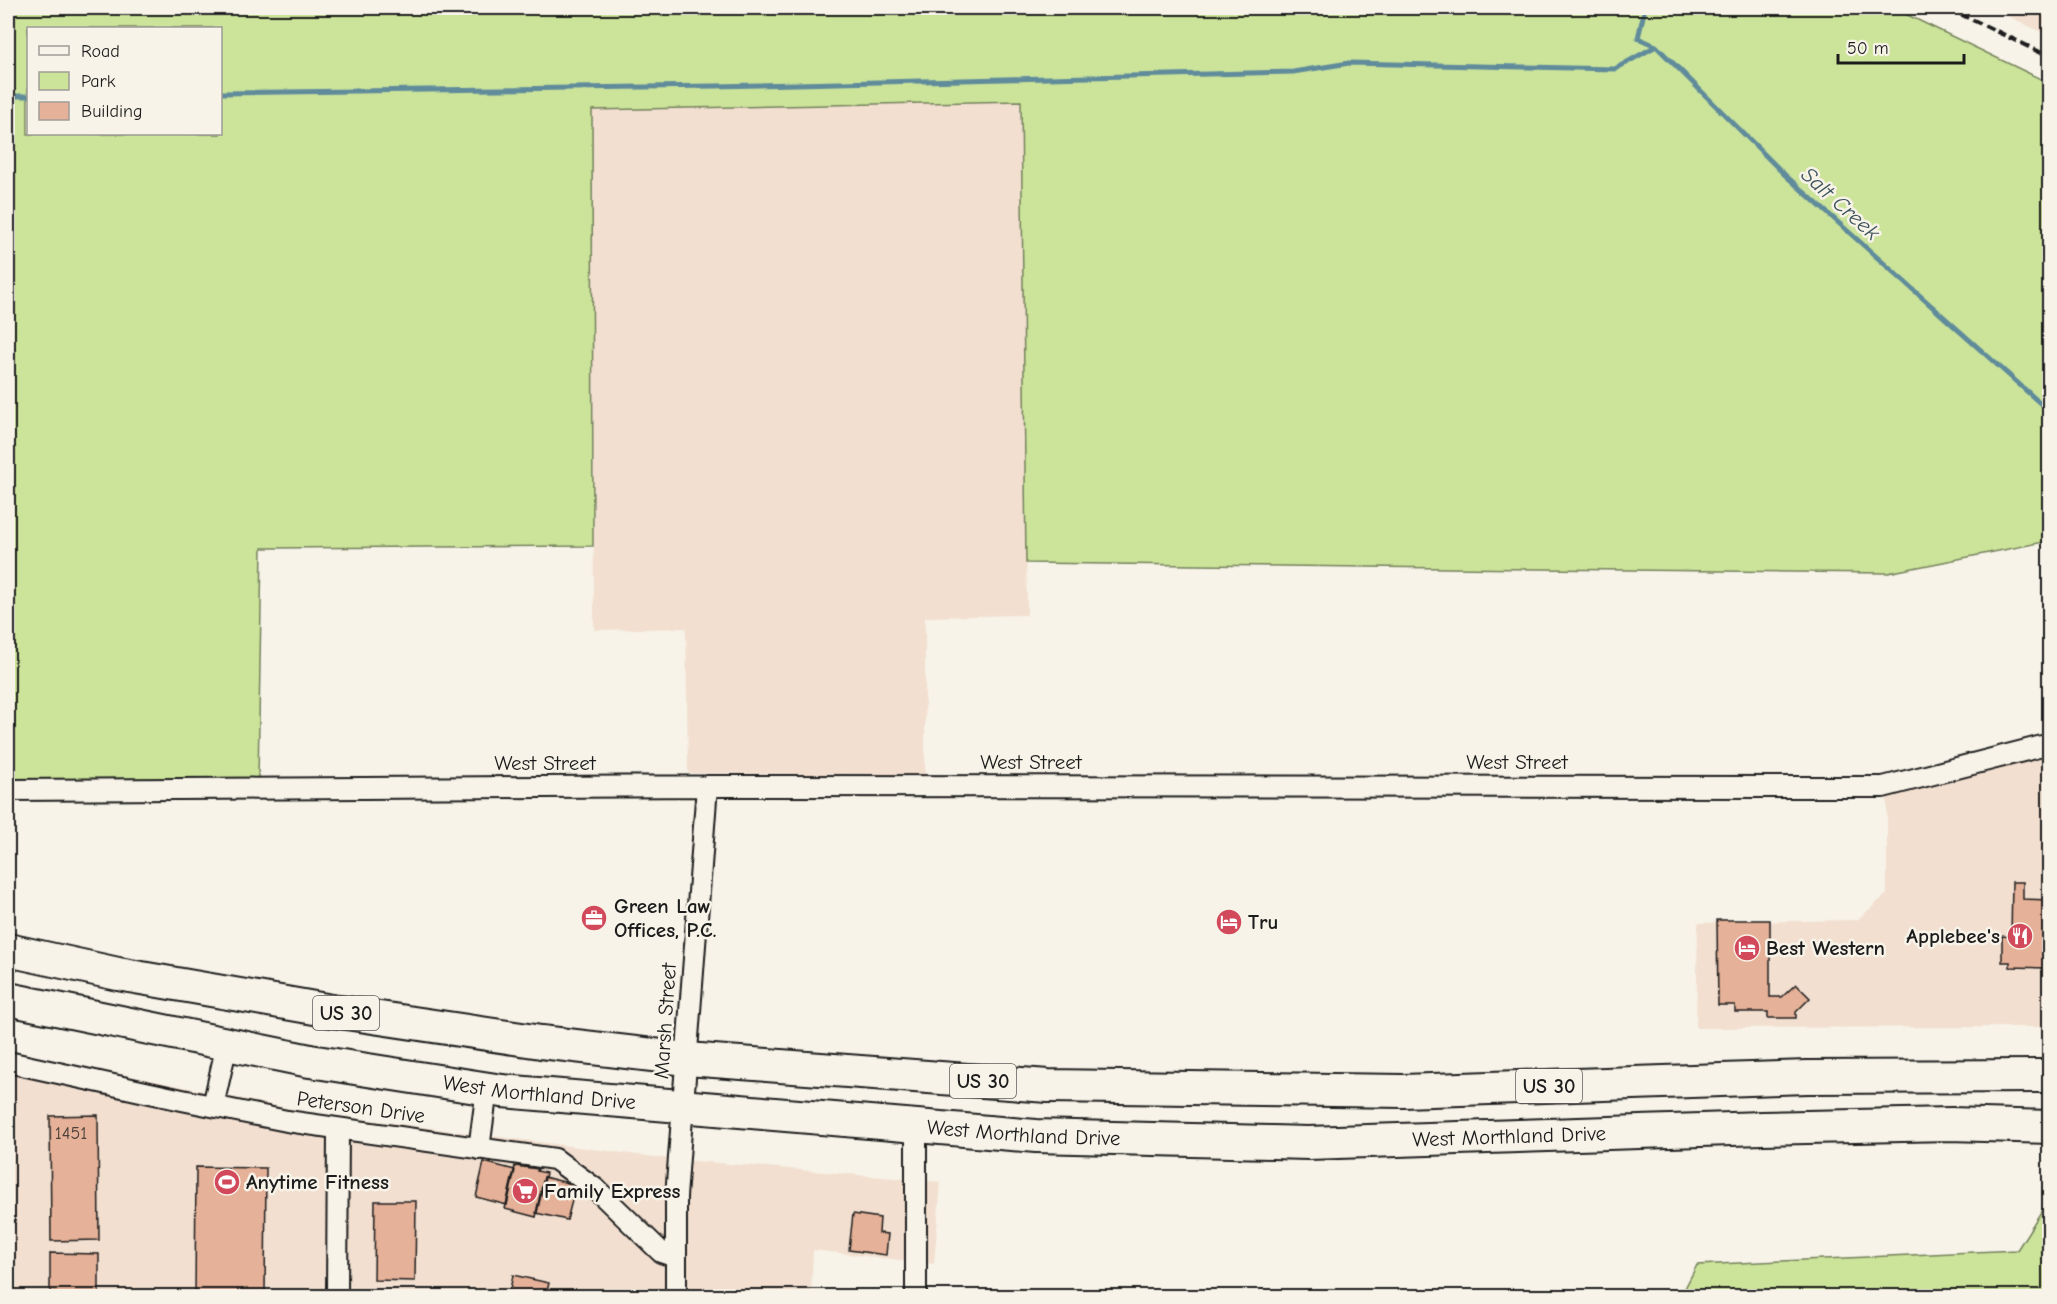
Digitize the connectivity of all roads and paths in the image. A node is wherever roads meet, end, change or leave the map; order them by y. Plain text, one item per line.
1 (2049, 744) edge
2 (707, 786) junction
3 (8, 790) edge
4 (8, 950) edge
5 (8, 999) edge
6 (227, 1044) junction
7 (687, 1059) junction
8 (8, 1062) edge
9 (2049, 1076) edge
10 (487, 1089) junction
11 (213, 1106) junction
12 (682, 1107) junction
13 (916, 1127) junction
14 (2049, 1127) edge
15 (338, 1129) junction
16 (479, 1149) junction
17 (676, 1257) junction
18 (337, 1296) edge
19 (676, 1296) edge
20 (916, 1296) edge

1 - 2 street, West Street
2 - 3 street, West Street
2 - 7 street, Marsh Street
4 - 7 highway, US 30
5 - 6 highway, West Morthland Drive / US 30
6 - 10 highway, West Morthland Drive / US 30
6 - 11 street
7 - 9 highway, US 30
7 - 12 street, Marsh Street
8 - 11 street, Peterson Drive
10 - 12 highway, West Morthland Drive / US 30
10 - 16 street
11 - 15 street, Peterson Drive
12 - 13 highway, West Morthland Drive / US 30
12 - 17 street, Marsh Street
13 - 14 highway, West Morthland Drive / US 30
13 - 20 street
15 - 16 street, Peterson Drive
15 - 18 street
16 - 17 street, Peterson Drive
17 - 19 street, Marsh Street

